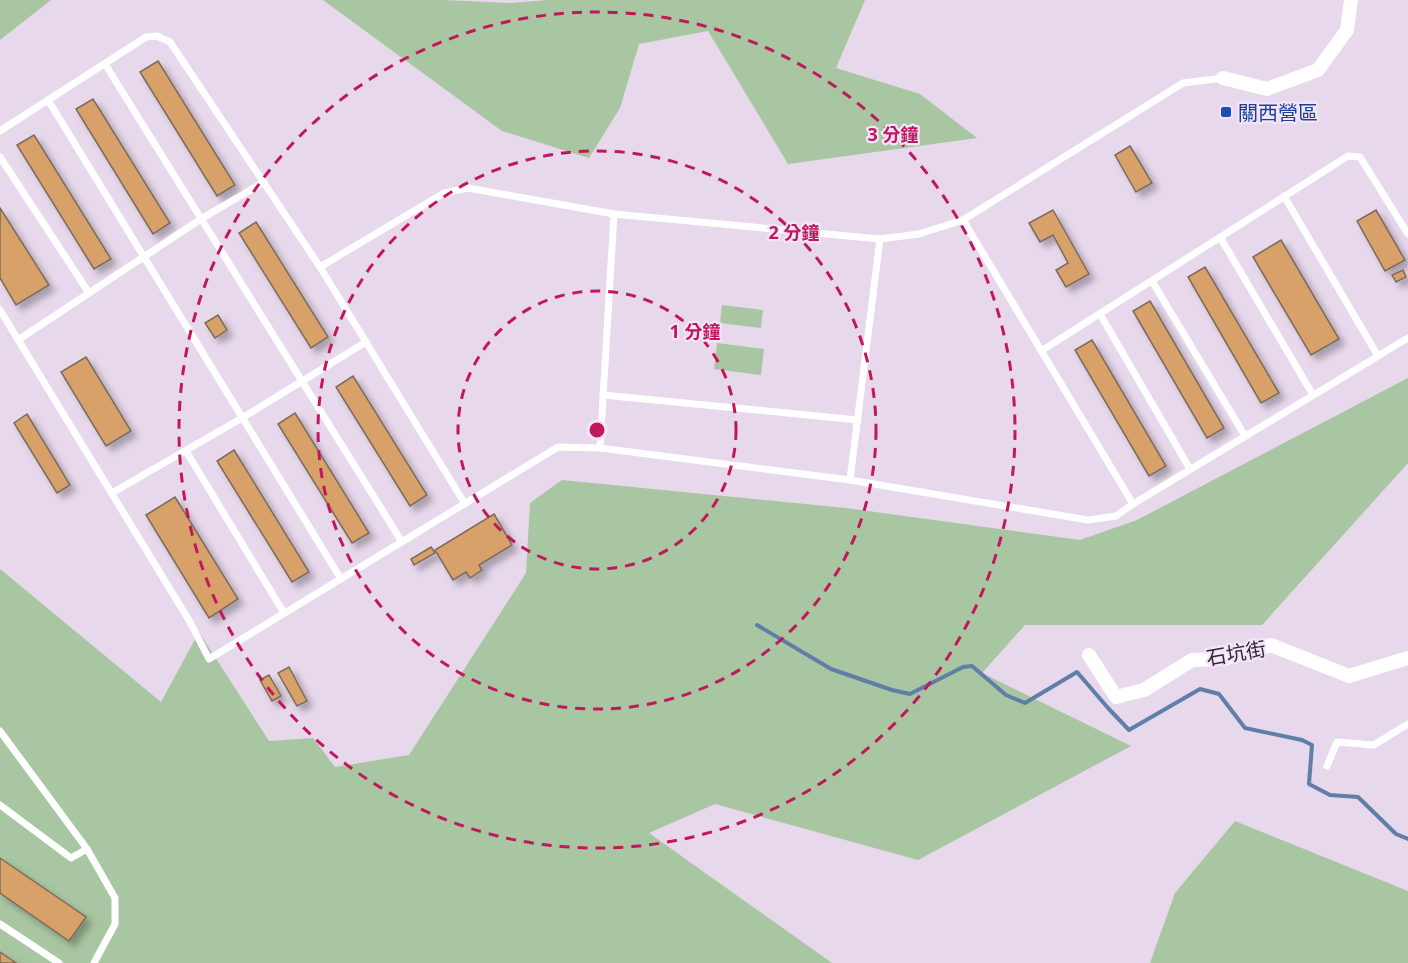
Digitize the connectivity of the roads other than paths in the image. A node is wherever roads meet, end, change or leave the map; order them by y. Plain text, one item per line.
1 (1351, 0) edge
2 (105, 64) junction
3 (1222, 78) joint
4 (48, 100) junction
5 (0, 131) edge
6 (0, 156) edge
7 (264, 182) junction
8 (1284, 196) junction
9 (614, 214) junction
10 (201, 219) junction
11 (963, 220) junction
12 (1408, 234) edge
13 (1220, 237) junction
14 (880, 239) junction
15 (143, 257) junction
16 (320, 267) junction
17 (1152, 281) junction
18 (89, 293) junction
19 (0, 310) edge
20 (1100, 314) junction
21 (1408, 338) edge
22 (18, 340) junction
23 (366, 342) junction
24 (1041, 351) junction
25 (1378, 356) junction
26 (302, 381) junction
27 (603, 395) junction
28 (1312, 396) junction
29 (242, 418) junction
30 (858, 420) junction
31 (1245, 436) junction
32 (600, 448) junction
33 (186, 451) junction
34 (1190, 469) junction
35 (850, 480) junction
36 (112, 493) junction
37 (465, 504) junction
38 (1133, 504) junction
39 (402, 542) junction
40 (341, 579) junction
41 (284, 613) junction
42 (1089, 655) dead end
43 (1408, 658) edge
44 (1408, 724) edge
45 (0, 731) edge
46 (1327, 766) dead end
47 (0, 805) edge
48 (87, 849) junction
49 (0, 924) edge
50 (59, 963) edge
51 (94, 963) edge

1 - 3 street
2 - 4 lane
2 - 7 lane
2 - 10 lane
3 - 11 lane
4 - 5 lane
4 - 15 lane
6 - 18 lane
7 - 10 lane
7 - 16 lane
8 - 12 lane
8 - 13 lane
8 - 25 lane
9 - 14 lane
9 - 16 lane
9 - 27 lane
10 - 15 lane
10 - 26 lane
11 - 14 lane
11 - 24 lane
13 - 17 lane
13 - 28 lane
14 - 30 lane
15 - 18 lane
15 - 29 lane
16 - 23 lane
17 - 20 lane
17 - 31 lane
18 - 22 lane
19 - 22 lane
20 - 24 lane
20 - 34 lane
21 - 25 lane
22 - 36 lane
23 - 26 lane
23 - 37 lane
24 - 38 lane
25 - 28 lane
26 - 29 lane
26 - 39 lane
27 - 30 lane
27 - 32 lane
28 - 31 lane
29 - 33 lane
29 - 40 lane
30 - 35 lane
31 - 34 lane
32 - 35 lane
32 - 37 lane
33 - 36 lane
33 - 41 lane
34 - 38 lane
35 - 38 lane
36 - 41 lane
37 - 39 lane
39 - 40 lane
40 - 41 lane
42 - 43 street, 石坑街
44 - 46 lane
45 - 48 lane
47 - 48 lane
48 - 51 lane
49 - 50 lane

